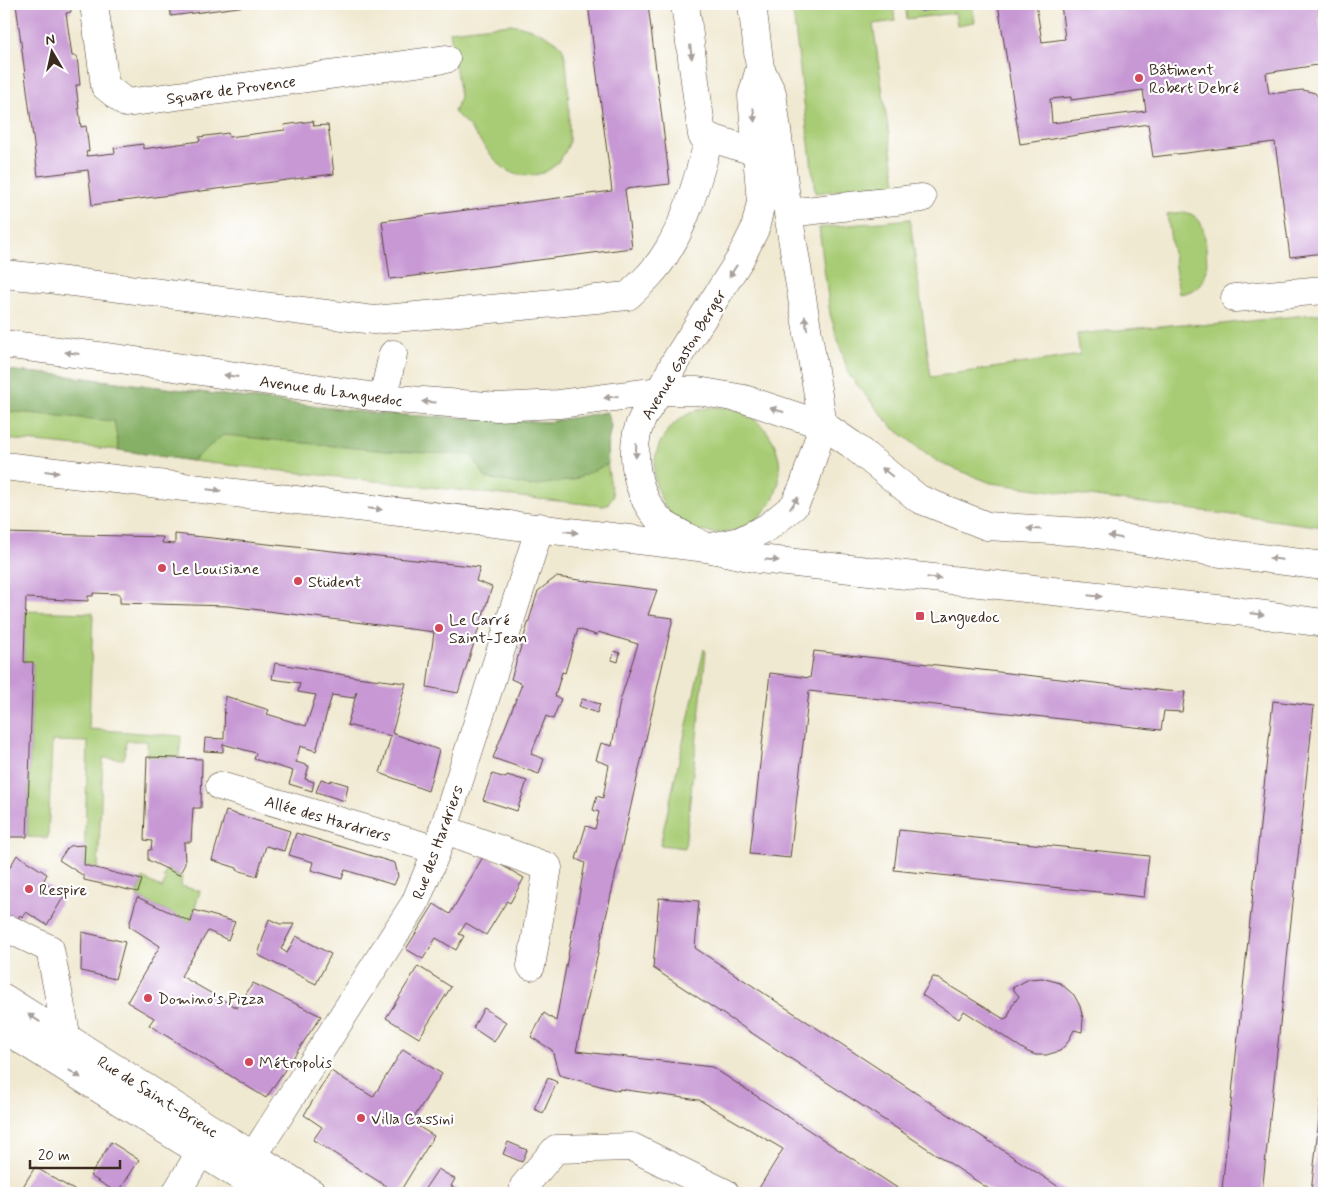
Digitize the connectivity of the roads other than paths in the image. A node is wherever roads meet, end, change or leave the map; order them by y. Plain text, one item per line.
1 (94, 4) edge
2 (685, 4) edge
3 (752, 4) edge
4 (446, 59) dead end
5 (710, 138) junction
6 (768, 146) junction
7 (922, 198) dead end
8 (788, 213) junction
9 (4, 274) edge
10 (1324, 290) edge
11 (1235, 298) dead end
12 (4, 344) edge
13 (393, 354) dead end
14 (660, 391) junction
15 (383, 398) junction
16 (823, 425) junction
17 (4, 466) edge
18 (540, 528) junction
19 (707, 548) junction
20 (1324, 566) edge
21 (1324, 622) edge
22 (220, 786) dead end
23 (440, 840) junction
24 (11, 930) dead end
25 (531, 966) dead end
26 (4, 998) edge
27 (4, 1029) edge
28 (67, 1039) junction
29 (200, 1153) junction
30 (246, 1167) junction
31 (524, 1186) dead end
32 (176, 1193) edge
33 (266, 1193) edge
34 (312, 1193) edge
35 (725, 1193) edge

1 - 4 main road, Square de Provence
2 -> 5 main road
3 - 6 main road, Avenue Gaston Berger
5 - 6 main road
5 - 9 main road
6 - 8 main road, Avenue Gaston Berger
6 -> 14 main road, Avenue Gaston Berger
7 - 8 main road
16 -> 8 main road, Avenue Gaston Berger
10 - 11 main road
15 -> 12 main road, Avenue du Languedoc
13 - 15 main road
14 -> 15 main road, Avenue du Languedoc
16 -> 14 main road
14 -> 19 main road, Avenue Gaston Berger
19 -> 16 main road, Avenue Gaston Berger
20 -> 16 main road
17 -> 18 main road
18 -> 19 main road
18 - 23 main road, Rue des Hardriers
19 -> 21 main road
22 - 23 main road, Allée des Hardriers
23 - 25 main road, Allée des Hardriers
23 - 30 main road, Rue des Hardriers
24 - 28 main road
28 -> 26 main road, Rue de Saint-Brieuc
27 -> 29 main road, Rue de Saint-Brieuc
28 - 30 main road, Rue de Saint-Brieuc
29 - 30 main road, Rue de Saint-Brieuc
29 - 32 main road
30 - 33 main road, Rue de Saint-Brieuc
30 - 34 main road, Rue de Saint-Brieuc
31 - 35 main road

